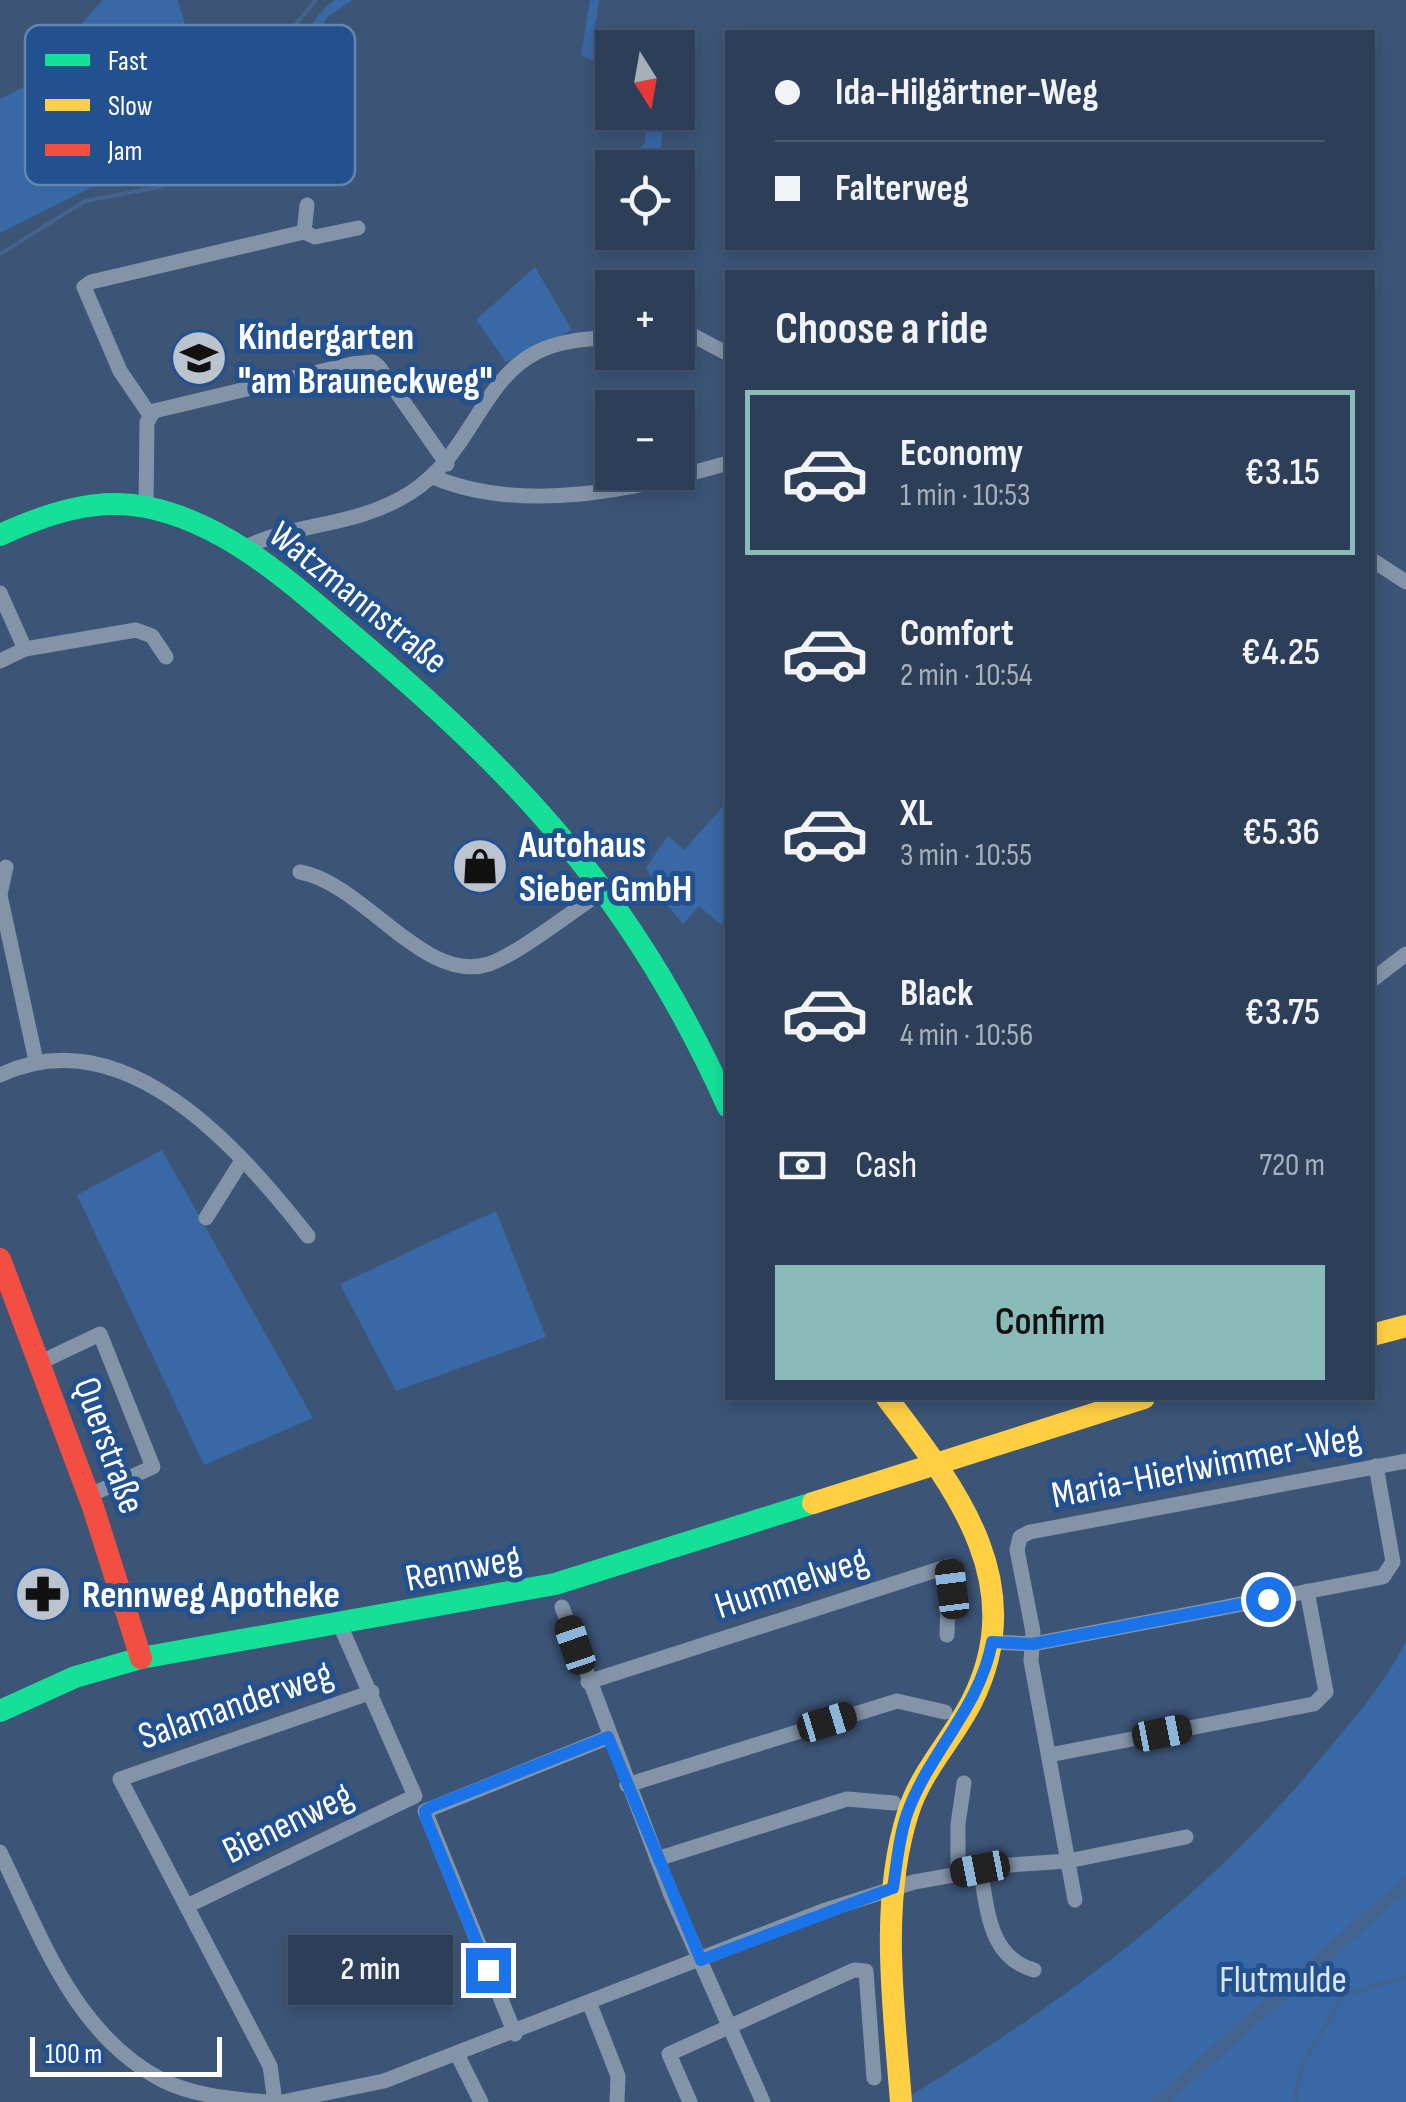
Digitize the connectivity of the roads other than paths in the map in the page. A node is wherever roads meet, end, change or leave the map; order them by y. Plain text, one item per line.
1 (308, 205) dead end
2 (358, 228) dead end
3 (304, 232) junction
4 (695, 337) edge
5 (595, 340) edge
6 (725, 352) edge
7 (150, 415) junction
8 (447, 464) junction
9 (725, 464) edge
10 (433, 477) junction
11 (146, 507) junction
12 (0, 535) edge
13 (244, 548) junction
14 (1375, 562) edge
15 (1406, 582) edge
16 (0, 593) edge
17 (25, 649) junction
18 (166, 657) dead end
19 (0, 661) edge
20 (6, 867) dead end
21 (300, 872) dead end
22 (607, 888) junction
23 (0, 894) edge
24 (1406, 954) edge
25 (1375, 978) edge
26 (36, 1060) junction
27 (0, 1075) edge
28 (725, 1100) edge
29 (241, 1162) junction
30 (206, 1218) dead end
31 (308, 1236) dead end
32 (0, 1259) edge
33 (7, 1297) edge
34 (1406, 1326) edge
35 (1375, 1333) edge
36 (43, 1362) junction
37 (888, 1400) edge
38 (1137, 1400) edge
39 (911, 1430) junction
40 (986, 1446) junction
41 (1406, 1461) edge
42 (934, 1462) junction
43 (1376, 1466) junction
44 (890, 1476) junction
45 (90, 1495) junction
46 (964, 1501) junction
47 (1307, 1591) junction
48 (562, 1608) dead end
49 (340, 1626) junction
50 (947, 1635) dead end
51 (992, 1642) junction
52 (1033, 1644) junction
53 (141, 1658) junction
54 (588, 1682) junction
55 (372, 1692) junction
56 (0, 1712) edge
57 (945, 1712) dead end
58 (608, 1737) junction
59 (1049, 1754) junction
60 (964, 1783) dead end
61 (627, 1785) junction
62 (894, 1803) dead end
63 (1186, 1836) dead end
64 (0, 1852) edge
65 (657, 1859) junction
66 (1068, 1860) junction
67 (980, 1869) junction
68 (958, 1874) junction
69 (893, 1888) junction
70 (1076, 1900) dead end
71 (186, 1906) junction
72 (701, 1960) junction
73 (1034, 1970) dead end
74 (589, 2002) junction
75 (728, 2024) junction
76 (515, 2034) junction
77 (457, 2054) junction
78 (874, 2078) dead end
79 (900, 2094) edge
80 (345, 2096) edge
81 (267, 2102) edge
82 (278, 2102) edge
83 (481, 2102) edge
84 (617, 2102) edge
85 (690, 2102) edge
86 (763, 2102) edge

1 - 3 street
2 - 3 street
3 - 7 street
4 - 6 street
5 - 8 street
7 - 8 street
7 - 11 street
8 - 10 street
9 - 10 street
10 - 13 street
11 - 12 main road, Watzmannstraße
11 - 13 main road, Watzmannstraße
13 - 22 main road, Watzmannstraße
14 - 15 street
16 - 17 street
17 - 18 street
17 - 19 street
20 - 23 street
21 - 22 street
22 - 28 main road, Watzmannstraße
23 - 26 street
24 - 25 street
26 - 27 street
26 - 29 street
29 - 30 street
29 - 31 street
32 - 33 main road, Querstraße
33 - 36 main road, Querstraße
34 - 35 main road
36 - 45 main road, Querstraße
36 - 45 street
37 - 39 main road
38 - 40 main road, Rennweg
39 - 42 main road
39 - 44 main road
40 - 42 main road, Rennweg
40 - 46 main road
41 - 43 street, Maria-Hierlwimmer-Weg
42 - 44 main road, Rennweg
42 - 46 main road
43 - 47 street
43 - 52 street, Maria-Hierlwimmer-Weg
44 - 49 main road, Rennweg
45 - 53 main road, Querstraße
46 - 51 main road
47 - 52 street
47 - 59 street
48 - 54 street
49 - 53 main road, Rennweg
49 - 55 street
50 - 54 street, Hummelweg
51 - 52 street
51 - 69 main road
52 - 59 street
53 - 56 main road, Rennweg
54 - 58 street
55 - 71 street, Bienenweg
55 - 71 street, Salamanderweg
57 - 61 street
58 - 61 street
58 - 76 street
59 - 66 street
60 - 68 street
61 - 65 street
62 - 65 street
63 - 66 street
64 - 81 street
65 - 72 street
66 - 67 street
66 - 70 street
67 - 68 street
67 - 73 street
68 - 69 street
69 - 72 street
69 - 79 main road
71 - 82 street
72 - 74 street
72 - 75 street
74 - 76 street
74 - 84 street
75 - 78 street
75 - 85 street
75 - 86 street
76 - 77 street
77 - 80 street
77 - 83 street
80 - 82 street

